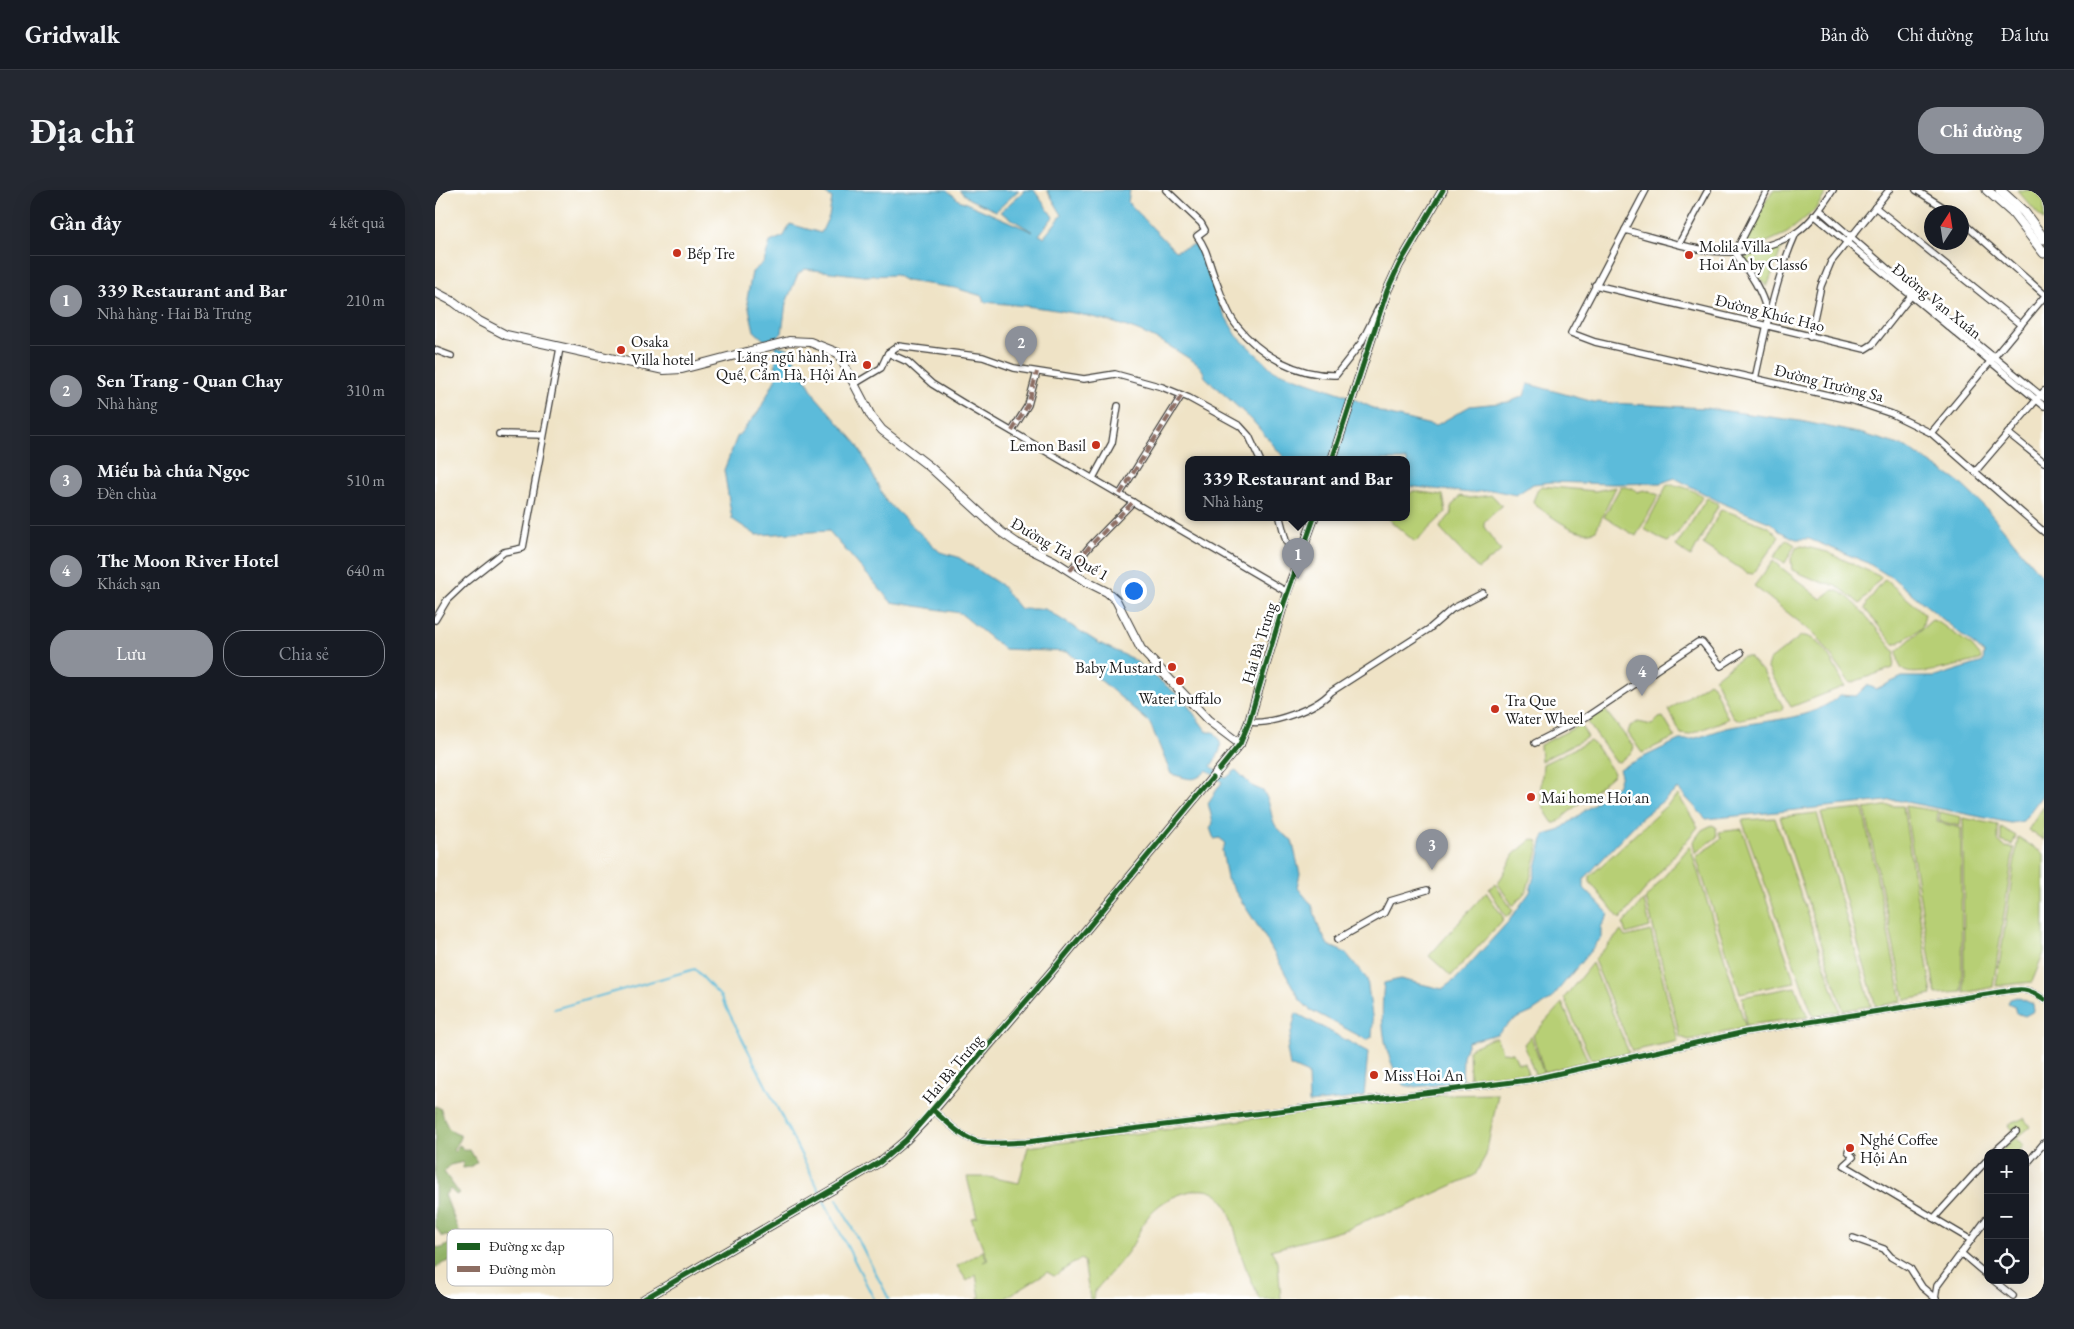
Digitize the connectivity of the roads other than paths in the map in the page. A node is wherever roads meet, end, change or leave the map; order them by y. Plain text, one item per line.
1 (1166, 190) edge
2 (1443, 190) edge
3 (1646, 190) edge
4 (1707, 190) edge
5 (1767, 190) edge
6 (1833, 190) edge
7 (1889, 190) edge
8 (1916, 190) edge
9 (1987, 190) edge
10 (2000, 190) edge
11 (2041, 190) edge
12 (2044, 195) edge
13 (1940, 205) edge
14 (1875, 207) junction
15 (1820, 210) junction
16 (1814, 215) junction
17 (1969, 227) edge
18 (1625, 230) junction
19 (1796, 233) junction
20 (1847, 240) junction
21 (2044, 240) edge
22 (1679, 244) junction
23 (1735, 253) junction
24 (2044, 253) edge
25 (1595, 285) junction
26 (435, 292) edge
27 (1912, 295) junction
28 (2044, 296) edge
29 (1384, 299) junction
30 (1768, 317) junction
31 (2021, 325) junction
32 (1767, 326) junction
33 (1810, 337) junction
34 (559, 348) junction
35 (435, 350) edge
36 (888, 353) junction
37 (451, 356) dead end
38 (1992, 359) junction
39 (1037, 372) junction
40 (1755, 379) junction
41 (856, 383) junction
42 (1182, 395) junction
43 (2041, 396) edge
44 (1118, 406) dead end
45 (2044, 406) edge
46 (1012, 431) junction
47 (1931, 433) junction
48 (2008, 433) junction
49 (499, 434) dead end
50 (543, 436) junction
51 (1258, 456) edge
52 (1333, 456) edge
53 (2044, 462) edge
54 (1975, 472) junction
55 (1093, 478) junction
56 (1120, 494) junction
57 (1133, 502) junction
58 (1281, 521) edge
59 (1312, 521) edge
60 (2044, 532) edge
61 (1298, 564) junction
62 (1070, 571) junction
63 (1287, 592) junction
64 (1483, 593) dead end
65 (435, 620) edge
66 (1741, 653) dead end
67 (1249, 722) junction
68 (1535, 743) dead end
69 (1240, 744) junction
70 (1427, 890) dead end
71 (1338, 939) dead end
72 (2044, 999) edge
73 (933, 1110) junction
74 (2017, 1132) dead end
75 (2044, 1143) edge
76 (1850, 1148) dead end
77 (1998, 1149) edge
78 (2029, 1161) edge
79 (1984, 1163) edge
80 (1935, 1218) junction
81 (1984, 1222) edge
82 (1853, 1238) dead end
83 (1971, 1240) junction
84 (1961, 1253) junction
85 (1984, 1273) edge
86 (1998, 1284) edge
87 (2013, 1296) dead end
88 (643, 1299) edge
89 (1935, 1299) edge

1 - 29 street
2 - 29 street
3 - 18 street
4 - 22 street
5 - 23 street
6 - 15 street
7 - 14 street
8 - 13 street
9 - 24 main road
10 - 21 main road
11 - 12 street
14 - 20 street
14 - 31 street
15 - 16 street
15 - 20 street, Đường Vạn Xuân
16 - 19 street
16 - 20 street, Đường Vạn Xuân
17 - 28 street
18 - 22 street
18 - 25 street
19 - 23 street
19 - 30 street
20 - 27 street, Đường Vạn Xuân
20 - 33 street
22 - 23 street
23 - 30 street
25 - 32 street, Đường Khúc Hạo
25 - 40 street, Đường Trường Sa
26 - 34 street, Đường Trà Quế 1
27 - 33 street, Đường Khúc Hạo
27 - 38 street, Đường Vạn Xuân
28 - 31 street
29 - 52 street
30 - 32 street
31 - 38 street
32 - 33 street, Đường Khúc Hạo
32 - 40 street
34 - 41 street, Đường Trà Quế 1
34 - 50 street
35 - 37 street
36 - 39 street
36 - 41 street
36 - 46 street
38 - 43 street, Đường Vạn Xuân
38 - 47 street
39 - 42 street
39 - 46 street
40 - 47 street, Đường Trường Sa
41 - 62 street, Đường Trà Quế 1
42 - 51 street
42 - 56 street
43 - 45 street, Đường Vạn Xuân
43 - 48 street
44 - 55 street
46 - 55 street
47 - 54 street, Đường Trường Sa
48 - 53 street
48 - 54 street
49 - 50 street
50 - 65 street
54 - 60 street, Đường Trường Sa
55 - 56 street
56 - 57 street
57 - 62 street
57 - 63 street
58 - 61 street
59 - 61 street, Hai Bà Trưng
61 - 63 street, Hai Bà Trưng
62 - 69 street, Đường Trà Quế 1
63 - 67 street, Hai Bà Trưng
64 - 67 street
66 - 68 street
67 - 69 street, Hai Bà Trưng
69 - 73 street, Hai Bà Trưng
70 - 71 street
72 - 73 street
73 - 88 street, Hai Bà Trưng
74 - 77 street
75 - 78 street
76 - 80 street
79 - 80 street
80 - 83 street
81 - 83 street
82 - 89 street
83 - 84 street
84 - 85 street
84 - 89 street
86 - 87 street

